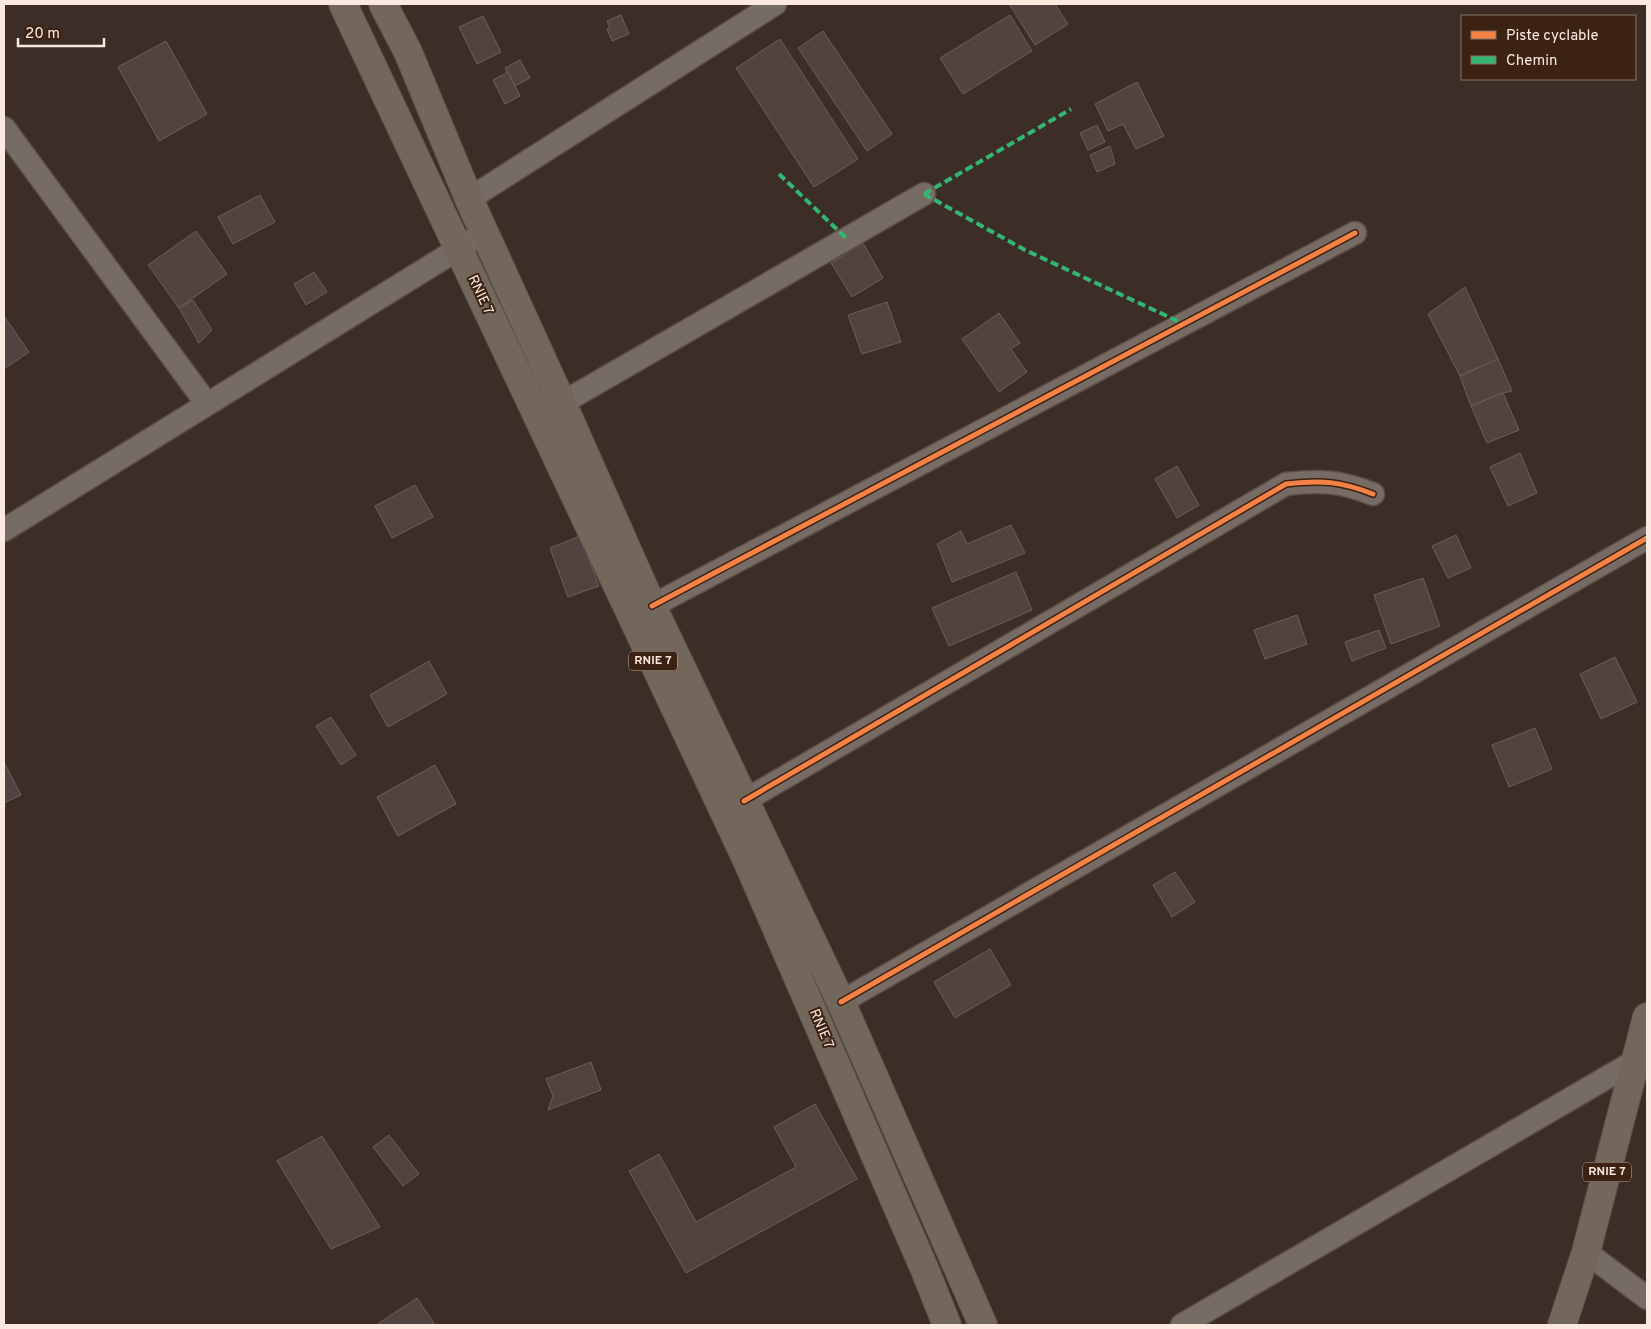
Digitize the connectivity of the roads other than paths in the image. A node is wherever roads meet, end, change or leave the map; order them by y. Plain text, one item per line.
1 (343, 4) edge
2 (382, 4) edge
3 (774, 4) edge
4 (4, 129) edge
5 (924, 194) dead end
6 (469, 199) junction
7 (484, 233) junction
8 (1355, 233) dead end
9 (458, 248) junction
10 (562, 402) junction
11 (207, 404) junction
12 (1373, 494) dead end
13 (4, 530) edge
14 (1647, 538) edge
15 (652, 606) junction
16 (744, 802) junction
17 (840, 1002) junction
18 (1647, 1017) edge
19 (1637, 1060) junction
20 (1586, 1252) junction
21 (1647, 1298) edge
22 (946, 1325) edge
23 (984, 1325) edge
24 (1182, 1325) edge
25 (1562, 1325) edge

1 - 9 main road, RNIE 7 / RNIE 7
2 - 6 main road, RNIE 7 / RNIE 7
3 - 6 street
4 - 11 street
5 - 10 street
6 - 7 main road, RNIE 7 / RNIE 7
7 - 9 street
7 - 10 main road, RNIE 7 / RNIE 7
8 - 15 street
9 - 11 street
9 - 22 main road, RNIE 7 / RNIE 7
10 - 15 main road, RNIE 7 / RNIE 7
11 - 13 street
12 - 16 street
14 - 17 street
15 - 16 main road, RNIE 7 / RNIE 7
16 - 17 main road, RNIE 7 / RNIE 7
17 - 23 main road, RNIE 7 / RNIE 7
18 - 19 main road, RNIE 7
19 - 20 main road, RNIE 7
19 - 24 street
20 - 21 street
20 - 25 main road, RNIE 7

